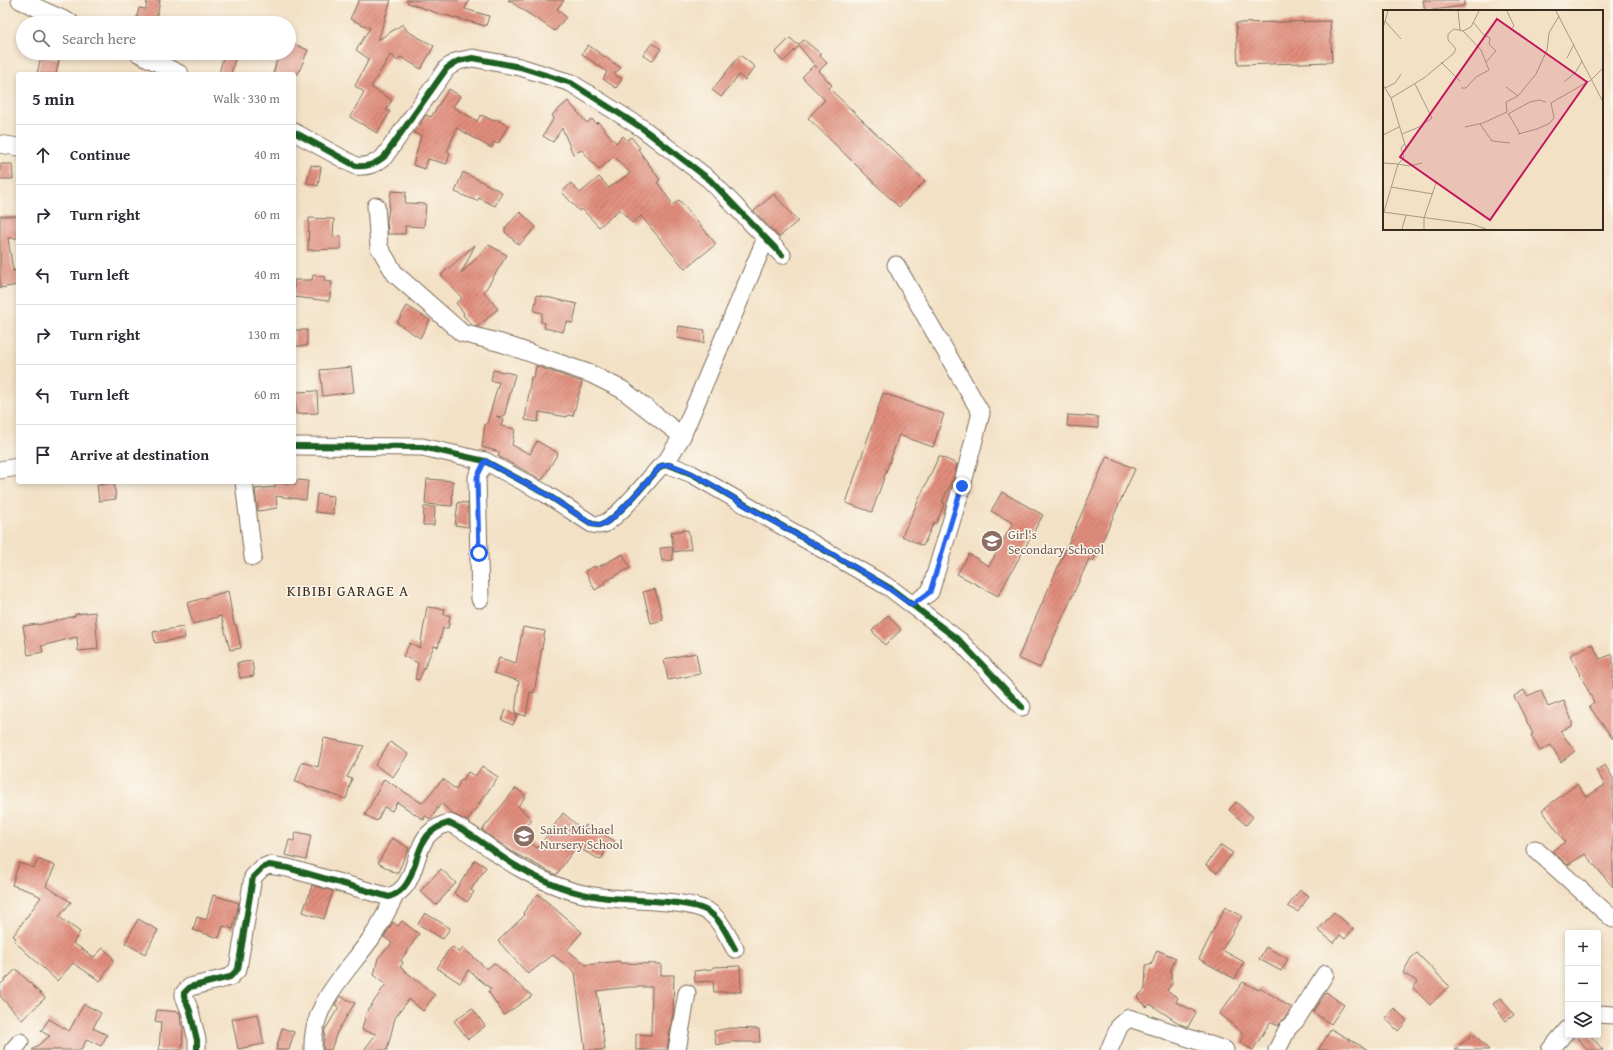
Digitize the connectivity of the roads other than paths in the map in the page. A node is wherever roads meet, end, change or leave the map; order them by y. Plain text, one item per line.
1 (20, 0) edge
2 (56, 16) edge
3 (152, 60) edge
4 (176, 72) edge
5 (296, 133) edge
6 (0, 144) edge
7 (16, 147) edge
8 (376, 206) dead end
9 (766, 238) junction
10 (782, 255) dead end
11 (896, 265) dead end
12 (682, 436) junction
13 (296, 446) edge
14 (485, 461) junction
15 (665, 464) junction
16 (16, 467) edge
17 (0, 470) edge
18 (244, 484) edge
19 (253, 557) dead end
20 (480, 599) dead end
21 (912, 605) junction
22 (1022, 707) dead end
23 (1535, 849) dead end
24 (396, 894) junction
25 (1613, 919) edge
26 (735, 949) dead end
27 (1325, 974) dead end
28 (687, 993) dead end
29 (1601, 1014) edge
30 (1613, 1015) edge
31 (1565, 1032) edge
32 (197, 1050) edge
33 (313, 1050) edge
34 (677, 1050) edge
35 (1109, 1050) edge
36 (1225, 1050) edge
37 (1277, 1050) edge
38 (1550, 1050) edge

1 - 2 street
3 - 4 street
5 - 9 street
6 - 7 street
8 - 12 street
9 - 10 street
9 - 12 street
11 - 21 street
12 - 15 street
13 - 14 street
14 - 15 street
14 - 20 street
15 - 21 street
16 - 17 street
18 - 19 street
21 - 22 street
23 - 25 street
24 - 26 street
24 - 32 street
24 - 33 street
27 - 37 street
28 - 34 street
29 - 30 street
31 - 38 street
35 - 36 street

